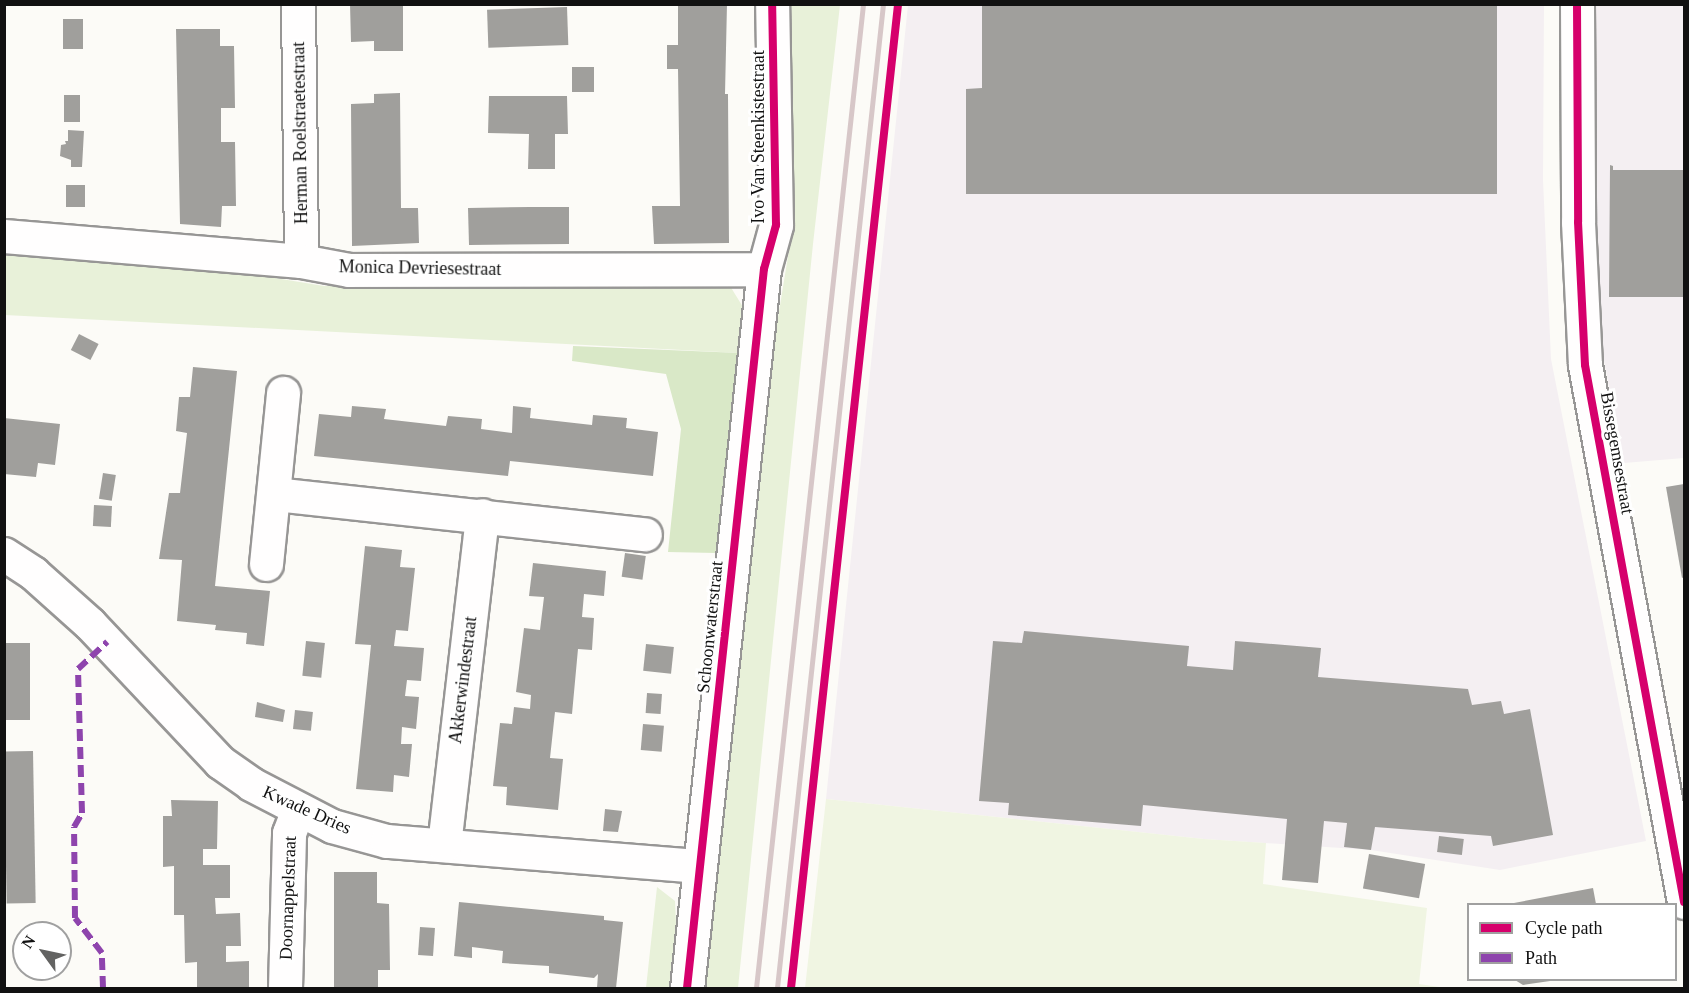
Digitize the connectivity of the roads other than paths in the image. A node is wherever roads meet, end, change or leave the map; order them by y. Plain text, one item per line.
1 (298, 4) edge
2 (772, 4) edge
3 (1577, 4) edge
4 (4, 236) edge
5 (301, 261) junction
6 (764, 269) junction
7 (283, 393) dead end
8 (274, 494) junction
9 (482, 515) junction
10 (645, 534) dead end
11 (4, 554) edge
12 (266, 564) dead end
13 (298, 810) junction
14 (444, 845) junction
15 (699, 866) junction
16 (1684, 902) edge
17 (285, 988) edge
18 (687, 988) edge

1 - 5 street, Herman Roelstraetestraat
2 - 6 street, Ivo Van Steenkistestraat
3 - 16 street, Bissegemsestraat
4 - 5 street, Monica Devriesestraat
5 - 6 street, Monica Devriesestraat
6 - 15 street, Schoonwaterstraat
7 - 8 street
8 - 9 street
8 - 12 street
9 - 10 street
9 - 14 street, Akkerwindestraat
11 - 13 street, Kwade Dries
13 - 14 street, Kwade Dries
13 - 17 street, Doornappelstraat
14 - 15 street, Kwade Dries
15 - 18 street, Schoonwaterstraat

